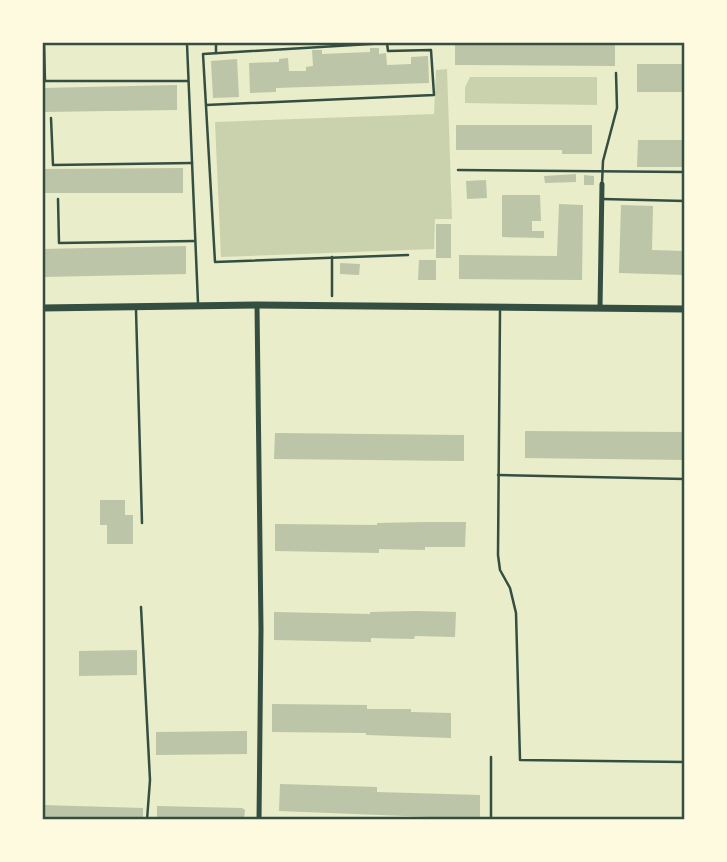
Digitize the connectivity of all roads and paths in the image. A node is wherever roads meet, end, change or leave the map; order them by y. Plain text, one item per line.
1 (187, 42) edge
2 (216, 42) edge
3 (216, 54) junction
4 (617, 73) dead end
5 (188, 82) junction
6 (206, 105) junction
7 (51, 118) dead end
8 (192, 163) junction
9 (458, 170) dead end
10 (603, 171) junction
11 (685, 172) edge
12 (602, 184) joint
13 (58, 199) dead end
14 (602, 199) junction
15 (685, 201) edge
16 (195, 241) junction
17 (408, 255) dead end
18 (332, 257) junction
19 (257, 305) junction
20 (198, 306) junction
21 (332, 306) junction
22 (136, 307) junction
23 (500, 307) junction
24 (42, 308) edge
25 (600, 308) junction
26 (685, 309) edge
27 (498, 475) junction
28 (685, 479) edge
29 (142, 523) dead end
30 (141, 607) dead end
31 (491, 757) dead end
32 (685, 762) edge
33 (147, 820) edge
34 (259, 820) edge
35 (491, 820) edge

1 - 5 lane
1 - 5 lane
2 - 3 path
3 - 6 path
3 - 6 path
4 - 10 lane
5 - 8 lane
6 - 18 path
7 - 8 lane
8 - 16 lane
9 - 10 lane
10 - 11 lane
10 - 12 lane
12 - 14 street
13 - 16 lane
14 - 15 lane
14 - 25 street
16 - 20 lane
17 - 18 path
18 - 21 path
19 - 20 street
19 - 21 street
19 - 34 street
20 - 22 street
21 - 23 street
22 - 24 street
22 - 29 lane
23 - 25 street
23 - 27 lane
25 - 26 street
27 - 28 lane
27 - 32 lane
30 - 33 lane
31 - 35 lane

